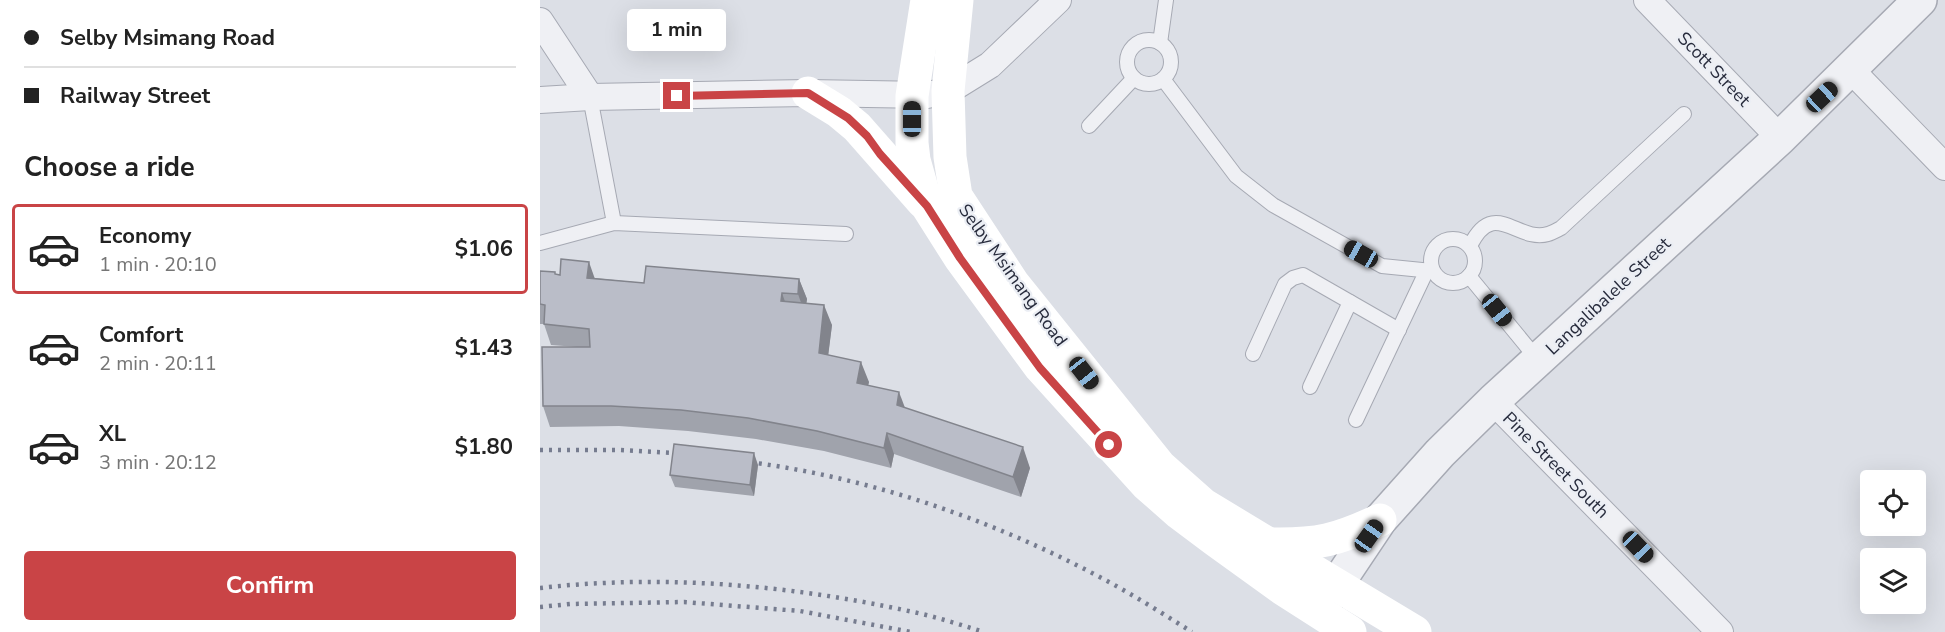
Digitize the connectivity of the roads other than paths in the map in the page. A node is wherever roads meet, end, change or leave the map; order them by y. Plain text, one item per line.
1 (927, 0) edge
2 (957, 0) edge
3 (1058, 0) edge
4 (1166, 0) edge
5 (1647, 0) edge
6 (1920, 0) edge
7 (540, 21) edge
8 (1160, 43) junction
9 (1851, 70) junction
10 (1134, 78) junction
11 (1163, 79) junction
12 (948, 91) junction
13 (808, 93) junction
14 (912, 96) junction
15 (590, 97) junction
16 (540, 100) edge
17 (1684, 114) dead end
18 (1089, 126) dead end
19 (1780, 138) junction
20 (1945, 167) edge
21 (927, 206) junction
22 (614, 223) junction
23 (846, 234) dead end
24 (540, 243) edge
25 (1470, 246) junction
26 (1430, 271) junction
27 (1470, 276) junction
28 (1350, 302) junction
29 (1399, 330) junction
30 (1253, 354) dead end
31 (1538, 360) junction
32 (1310, 387) dead end
33 (1493, 401) junction
34 (1356, 420) dead end
35 (1380, 520) junction
36 (1270, 544) junction
37 (1336, 584) junction
38 (1318, 612) junction
39 (1350, 632) edge
40 (1415, 632) edge
41 (1720, 632) edge

1 - 14 main road, Selby Msimang Road
2 - 12 main road, Selby Msimang Road
3 - 12 street
4 - 8 lane
5 - 19 street, Scott Street
6 - 9 street, Langalibalele Street
7 - 15 street
8 - 10 lane
8 - 11 lane
9 - 19 street, Langalibalele Street
9 - 20 street
10 - 11 lane
10 - 18 lane
11 - 26 lane
12 - 14 street
12 - 36 main road, Selby Msimang Road
13 - 14 street
13 - 15 street
13 - 21 main road
14 - 21 main road, Selby Msimang Road
15 - 16 street
15 - 22 lane
17 - 25 lane
19 - 31 street, Langalibalele Street
21 - 38 main road, Selby Msimang Road
22 - 23 lane
22 - 24 lane
25 - 26 lane
25 - 27 lane
26 - 27 lane
26 - 29 lane
27 - 31 lane
28 - 29 lane
28 - 30 lane
28 - 32 lane
29 - 34 lane
31 - 33 street, Langalibalele Street
33 - 35 street, Langalibalele Street
33 - 41 street, Pine Street South
35 - 36 main road
35 - 37 street, Langalibalele Street
36 - 37 main road, Selby Msimang Road
37 - 38 street, Langalibalele Street
37 - 40 main road, Selby Msimang Road
38 - 39 main road, Selby Msimang Road

